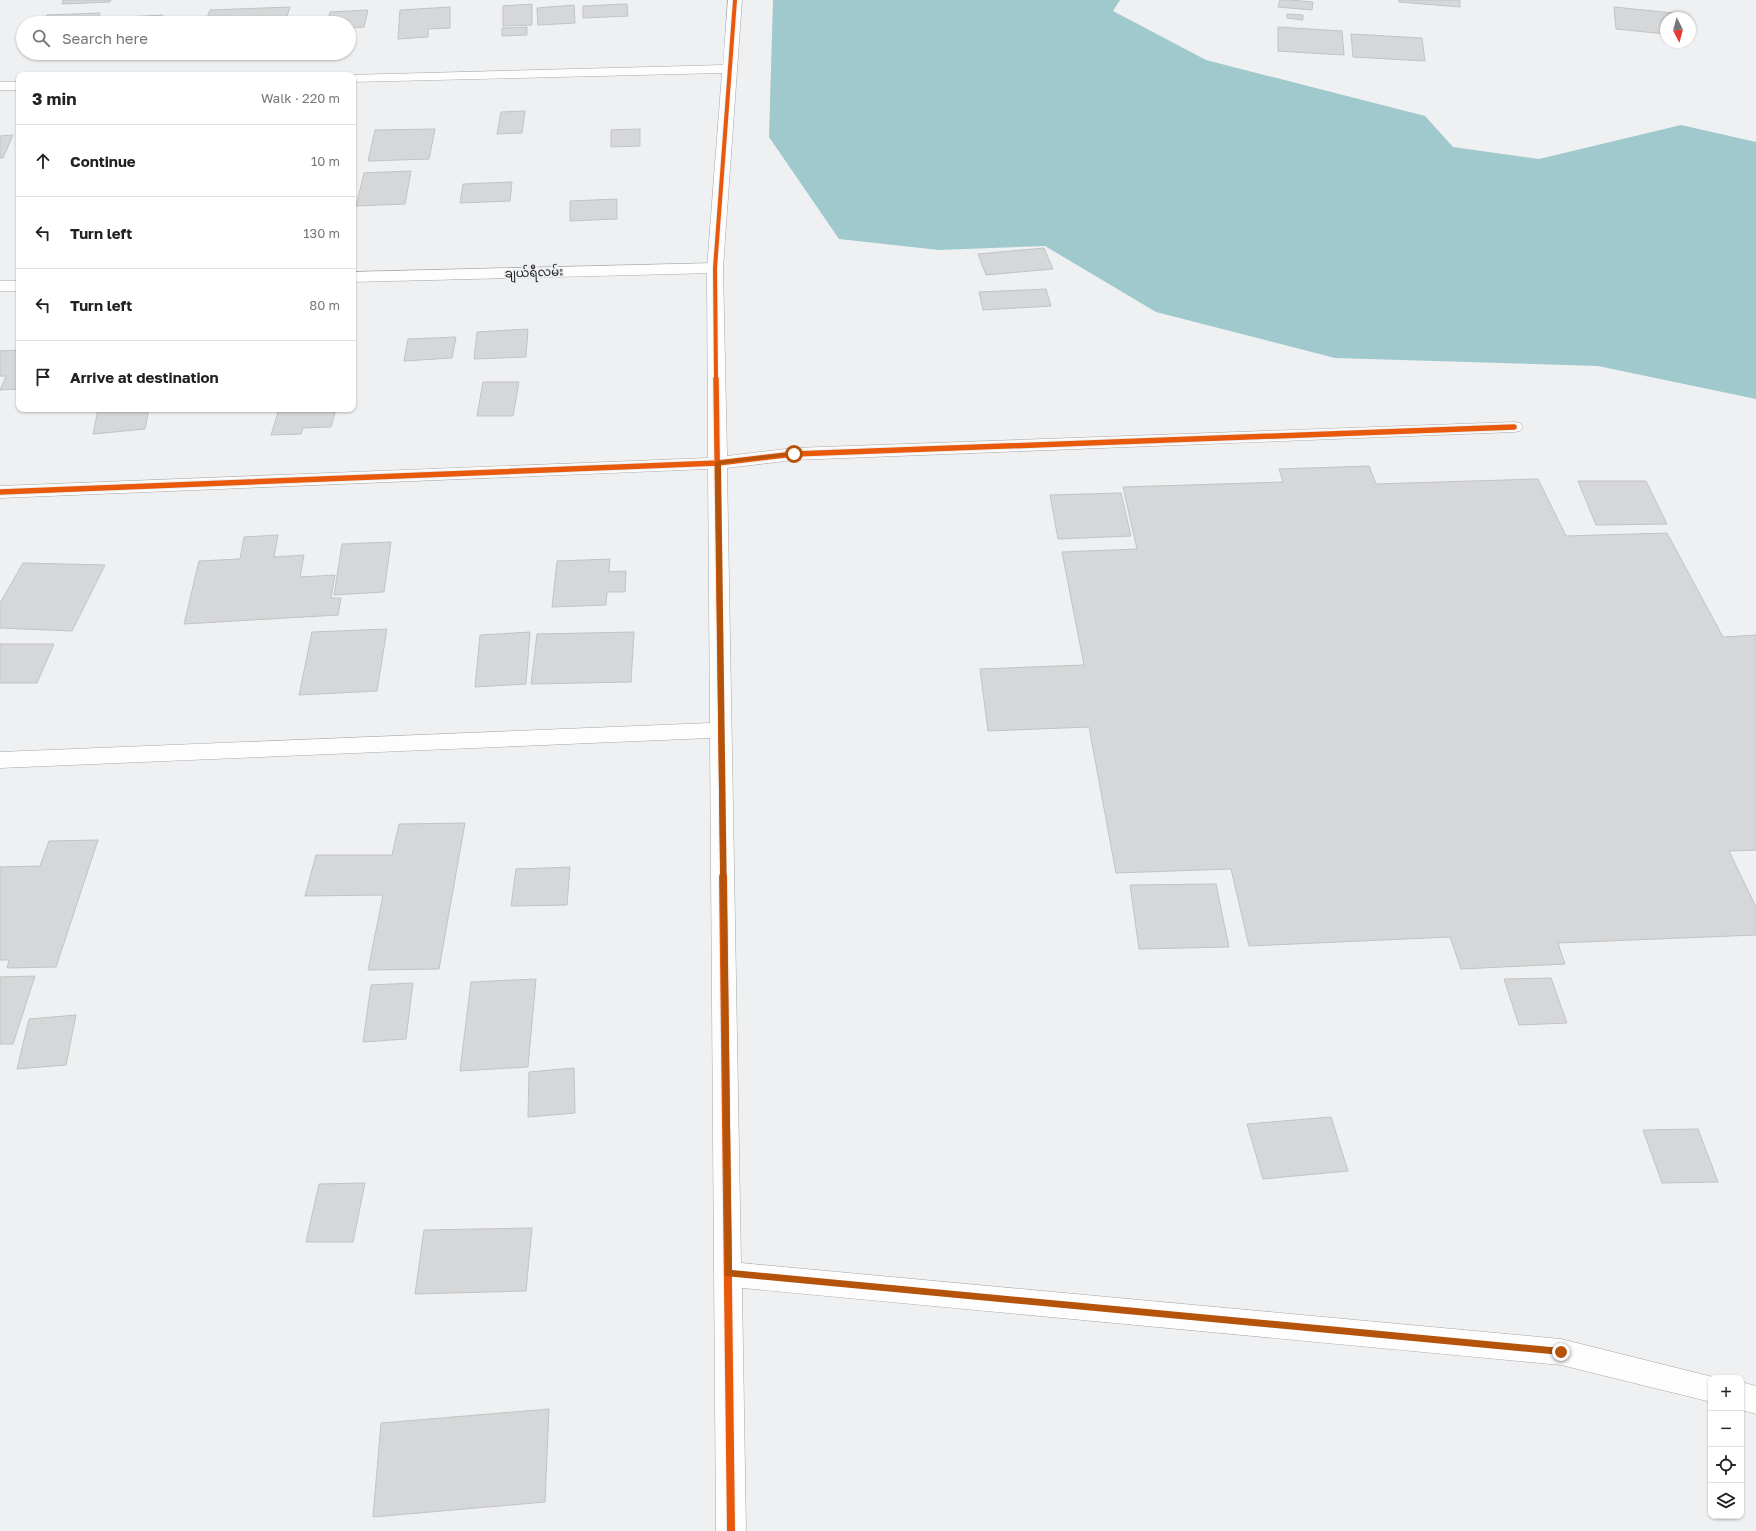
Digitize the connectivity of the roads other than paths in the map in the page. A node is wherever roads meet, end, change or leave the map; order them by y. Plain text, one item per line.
1 (735, 0) edge
2 (730, 69) junction
3 (356, 78) edge
4 (0, 86) edge
5 (16, 86) edge
6 (715, 268) junction
7 (356, 277) edge
8 (0, 286) edge
9 (16, 286) edge
10 (1514, 427) dead end
11 (718, 463) junction
12 (0, 492) edge
13 (721, 730) junction
14 (0, 760) edge
15 (728, 1274) junction
16 (1708, 1388) edge
17 (1744, 1397) edge
18 (1756, 1400) edge
19 (731, 1531) edge

1 - 2 street
2 - 3 street
2 - 6 street
4 - 5 street
6 - 7 street, ချယ်ရီလမ်း
6 - 11 street
8 - 9 street
10 - 11 street
11 - 12 street
11 - 13 street
13 - 14 street
13 - 15 street
15 - 16 street
15 - 19 street
17 - 18 street

